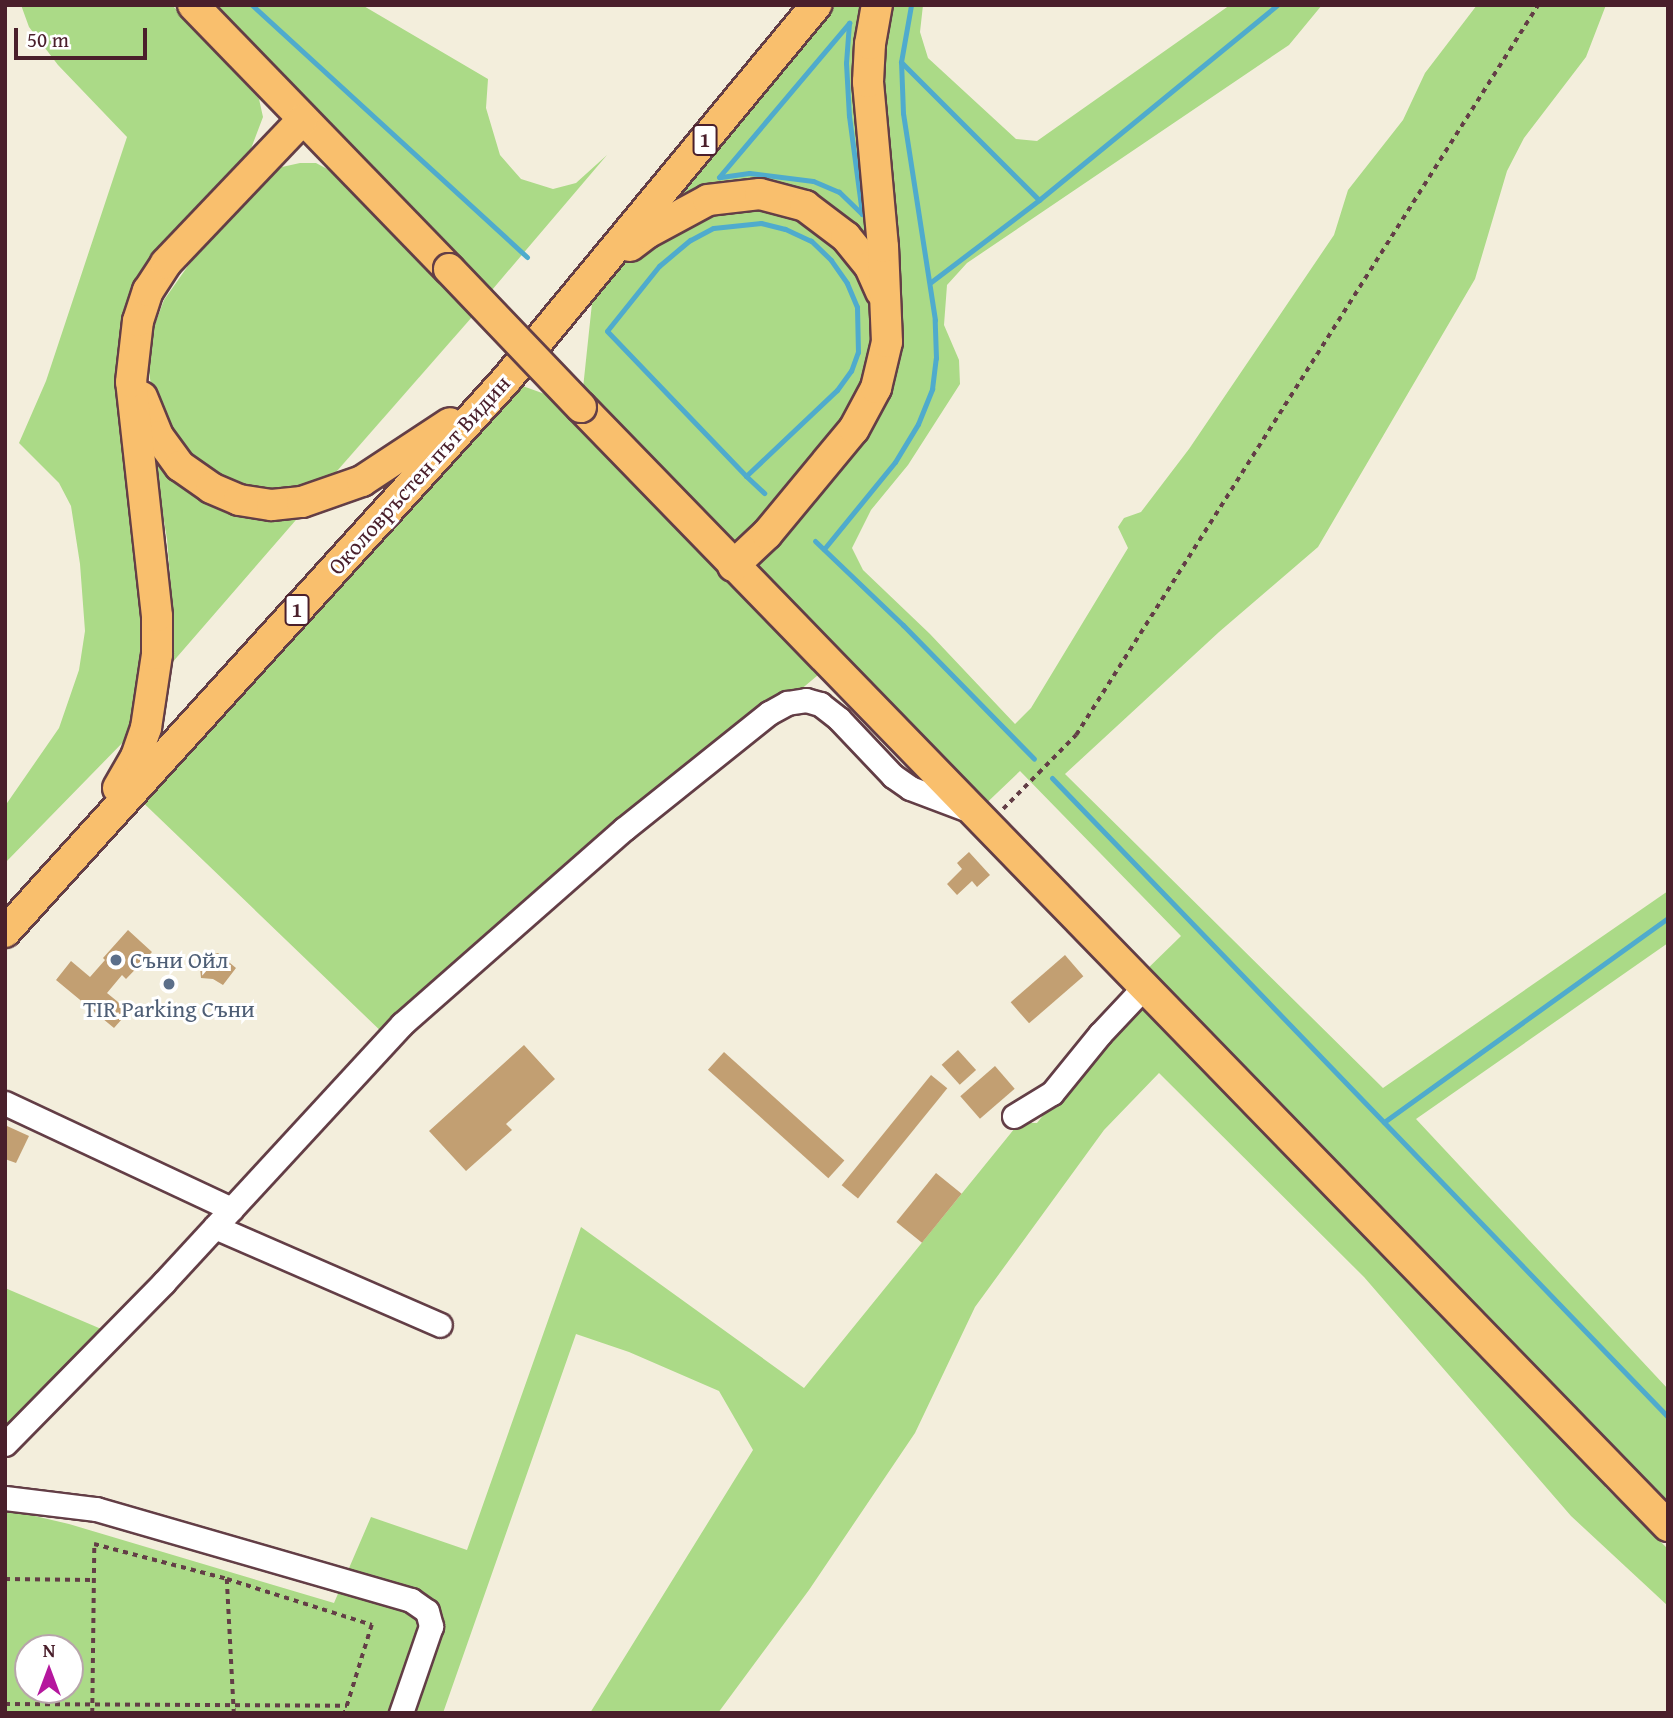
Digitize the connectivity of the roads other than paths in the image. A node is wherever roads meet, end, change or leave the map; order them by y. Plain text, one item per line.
1 (193, 5) edge
2 (816, 5) edge
3 (877, 5) edge
4 (302, 120) junction
5 (595, 275) junction
6 (887, 309) junction
7 (132, 356) junction
8 (506, 380) junction
9 (733, 566) junction
10 (982, 819) junction
11 (88, 839) junction
12 (5, 932) edge
13 (1145, 986) junction
14 (5, 1103) edge
15 (1014, 1116) dead end
16 (231, 1209) junction
17 (215, 1227) junction
18 (440, 1325) dead end
19 (5, 1444) edge
20 (5, 1498) edge
21 (1668, 1525) edge
22 (401, 1713) edge

1 - 4 main road
2 - 5 main road, Околовръстен път Видин / 1
3 - 6 main road
4 - 7 main road
4 - 9 main road, bridge
5 - 6 main road
5 - 8 main road, Околовръстен път Видин / 1
6 - 9 main road
7 - 8 main road
7 - 11 main road
8 - 11 main road, Околовръстен път Видин / 1
9 - 10 main road
10 - 13 main road
10 - 16 street
11 - 12 main road, Околовръстен път Видин / 1
13 - 15 street
13 - 21 main road
14 - 16 street
16 - 17 street
17 - 18 street
17 - 19 street
20 - 22 street

